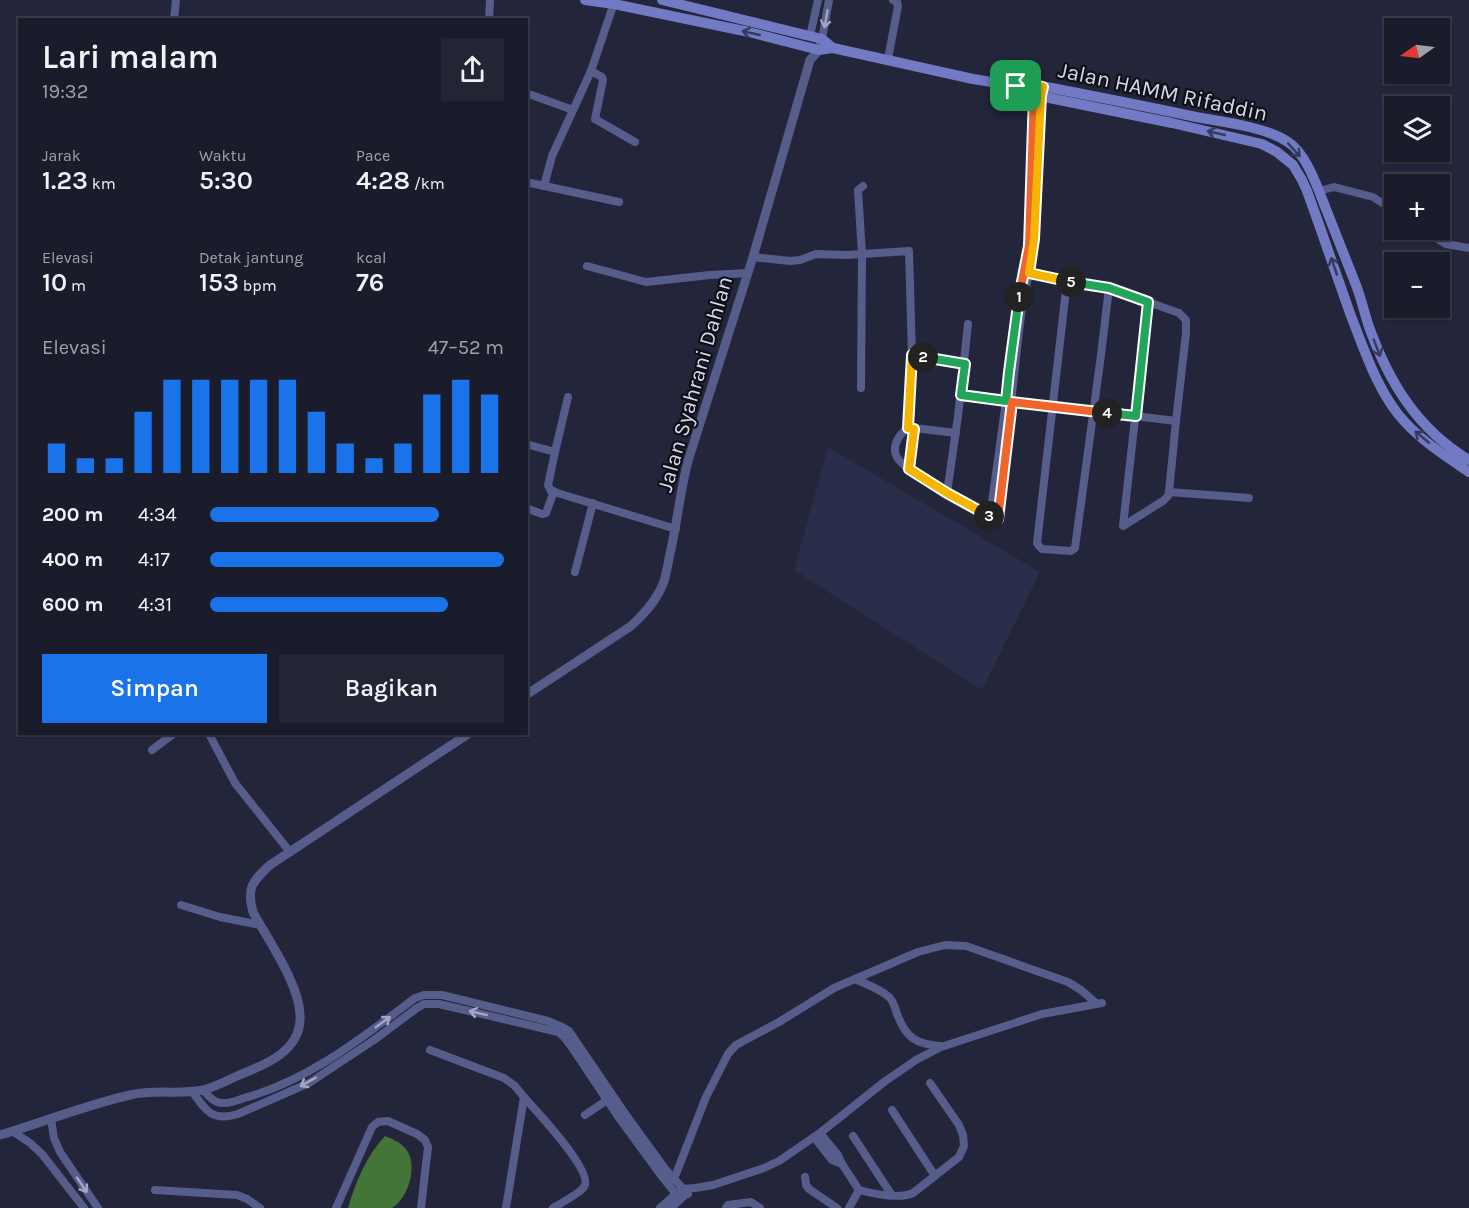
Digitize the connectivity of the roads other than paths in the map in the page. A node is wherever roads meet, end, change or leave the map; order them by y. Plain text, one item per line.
1 (176, 0) edge
2 (490, 0) edge
3 (585, 0) edge
4 (662, 0) edge
5 (818, 0) edge
6 (830, 0) edge
7 (893, 0) edge
8 (614, 2) edge
9 (174, 18) edge
10 (489, 18) edge
11 (815, 43) junction
12 (888, 59) junction
13 (591, 71) junction
14 (1038, 90) junction
15 (528, 94) edge
16 (573, 110) junction
17 (635, 142) dead end
18 (528, 182) edge
19 (544, 186) junction
20 (863, 186) dead end
21 (1319, 191) junction
22 (619, 202) dead end
23 (1384, 204) edge
24 (1439, 240) edge
25 (1469, 248) edge
26 (862, 254) junction
27 (756, 258) junction
28 (587, 266) dead end
29 (748, 273) junction
30 (1027, 273) junction
31 (1067, 281) junction
32 (1109, 288) junction
33 (1148, 302) junction
34 (968, 324) dead end
35 (1368, 325) junction
36 (1356, 329) junction
37 (912, 355) junction
38 (965, 364) junction
39 (861, 388) dead end
40 (961, 395) junction
41 (568, 397) dead end
42 (1009, 402) junction
43 (1052, 406) junction
44 (1093, 411) junction
45 (1136, 416) junction
46 (1176, 421) junction
47 (911, 428) junction
48 (956, 433) junction
49 (528, 445) edge
50 (555, 452) junction
51 (1469, 460) edge
52 (909, 469) junction
53 (1469, 472) edge
54 (554, 491) junction
55 (1169, 492) junction
56 (947, 493) junction
57 (1249, 498) dead end
58 (593, 503) junction
59 (528, 509) edge
60 (990, 516) junction
61 (676, 529) junction
62 (575, 572) dead end
63 (528, 694) edge
64 (172, 735) edge
65 (210, 735) edge
66 (466, 735) edge
67 (153, 750) dead end
68 (290, 852) junction
69 (181, 905) dead end
70 (260, 925) junction
71 (855, 979) junction
72 (941, 1047) junction
73 (430, 1050) dead end
74 (930, 1083) dead end
75 (203, 1090) junction
76 (192, 1091) junction
77 (524, 1097) junction
78 (244, 1098) junction
79 (607, 1100) junction
80 (248, 1109) junction
81 (892, 1110) dead end
82 (585, 1115) dead end
83 (51, 1119) junction
84 (12, 1131) junction
85 (0, 1135) edge
86 (817, 1135) junction
87 (853, 1136) dead end
88 (60, 1152) junction
89 (49, 1162) junction
90 (935, 1176) junction
91 (806, 1177) dead end
92 (671, 1181) junction
93 (155, 1190) dead end
94 (859, 1190) junction
95 (682, 1194) junction
96 (891, 1194) junction
97 (84, 1208) edge
98 (98, 1208) edge
99 (260, 1208) edge
100 (336, 1208) edge
101 (422, 1208) edge
102 (506, 1208) edge
103 (553, 1208) edge
104 (660, 1208) edge
105 (671, 1208) edge
106 (726, 1208) edge
107 (760, 1208) edge
108 (837, 1208) edge
109 (849, 1208) edge

1 - 9 street
2 - 10 street
3 - 8 main road
4 - 11 main road
5 - 11 street
6 -> 11 street
7 - 12 street
11 -> 8 main road
8 - 13 street
11 - 12 main road, Jalan HAMM Rifaddin
11 - 27 street, Jalan Syahrani Dahlan
12 - 14 main road, Jalan HAMM Rifaddin
13 - 16 street
13 - 17 street
14 -> 21 main road, Jalan HAMM Rifaddin
14 - 30 street
36 -> 14 main road, Jalan HAMM Rifaddin
15 - 16 street
16 - 19 street
18 - 19 street
19 - 22 street
20 - 26 street
21 - 23 street
21 - 35 main road, Jalan HAMM Rifaddin
24 - 25 street
26 - 27 street
26 - 37 street
26 - 39 street
27 - 29 street, Jalan Syahrani Dahlan
28 - 29 street
29 - 61 street, Jalan Syahrani Dahlan
30 - 31 street
30 - 42 street
31 - 32 street
31 - 43 street
32 - 33 street
32 - 44 street
33 - 45 street
33 - 46 street
34 - 38 street
35 - 36 main road
35 -> 51 main road, Jalan HAMM Rifaddin
53 -> 36 main road, Jalan HAMM Rifaddin
37 - 38 street
37 - 47 street
38 - 40 street
40 - 42 street
40 - 48 street
41 - 50 street
42 - 43 street
42 - 60 street
42 - 60 street
43 - 44 street
43 - 44 street
44 - 45 street
45 - 46 street
45 - 55 street
46 - 55 street
47 - 48 street
47 - 52 street
47 - 52 street
48 - 56 street
49 - 50 street
50 - 54 street
52 - 56 street
54 - 58 street
54 - 59 street
55 - 57 street
56 - 60 street
58 - 61 street
58 - 62 street
61 - 63 street, Jalan Syahrani Dahlan
64 - 67 street
65 - 68 street
66 - 68 street
68 - 70 street
69 - 70 street
70 - 75 street
71 - 72 street
71 - 72 street
71 - 92 street
72 - 86 street
73 - 77 street
74 - 90 street
75 - 76 street
75 - 78 street
76 - 80 street
76 - 83 street
77 - 102 street
77 - 103 street
78 - 80 street
78 -> 92 street
79 -> 80 street
79 - 82 street
79 - 92 street
81 - 90 street
83 - 84 street
83 - 88 street
84 - 85 street
84 - 89 street
86 - 94 street
86 - 95 street
87 - 96 street
88 - 89 street
88 -> 98 street
89 - 97 street
90 - 96 street
91 - 108 street
92 - 95 street
93 - 99 street
94 - 96 street
94 - 109 street
95 - 104 street
95 - 105 street
100 - 101 street
106 - 107 street

